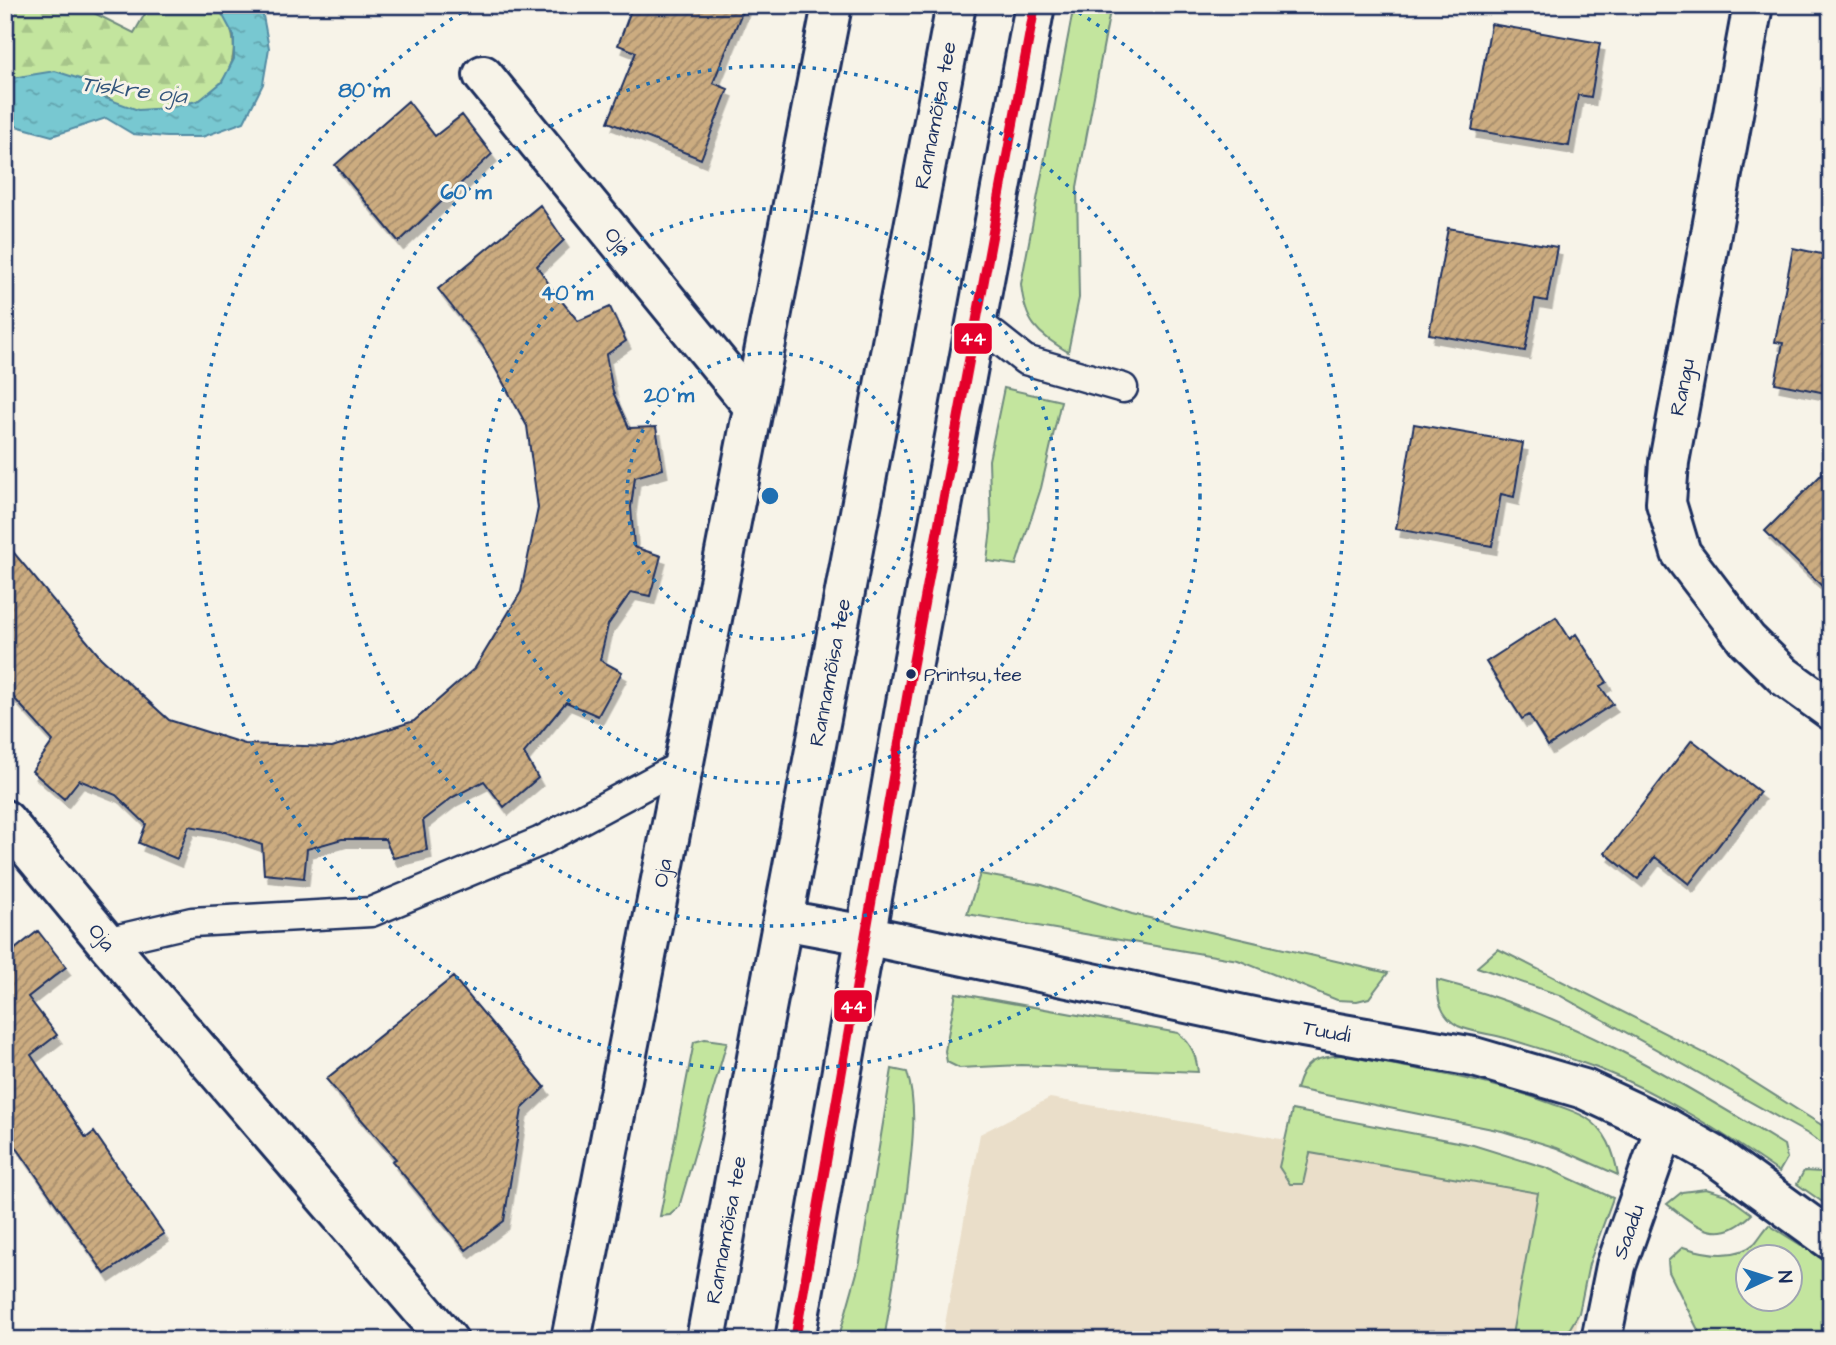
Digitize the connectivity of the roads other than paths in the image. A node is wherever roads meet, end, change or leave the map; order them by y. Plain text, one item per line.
1 (832, 5) edge
2 (956, 5) edge
3 (1035, 5) edge
4 (1753, 5) edge
5 (483, 75) dead end
6 (976, 322) junction
7 (1123, 388) dead end
8 (754, 406) junction
9 (1831, 709) edge
10 (684, 764) junction
11 (5, 820) edge
12 (783, 920) junction
13 (865, 934) junction
14 (106, 942) junction
15 (1665, 1127) junction
16 (1831, 1240) edge
17 (448, 1340) edge
18 (571, 1340) edge
19 (706, 1340) edge
20 (795, 1340) edge
21 (1601, 1340) edge

1 - 8 street, Oja
2 - 12 street, Rannamõisa tee
3 - 6 street
4 - 9 street, Rangu
5 - 8 street, Oja
6 - 7 lane
6 - 13 street
8 - 10 street, Oja
10 - 14 lane
10 - 18 street, Oja
11 - 14 street, Oja
12 - 13 street, Tuudi
12 - 19 street, Rannamõisa tee
13 - 15 street, Tuudi
13 - 20 street
14 - 17 street, Oja
15 - 16 street, Tuudi
15 - 21 street, Saadu

